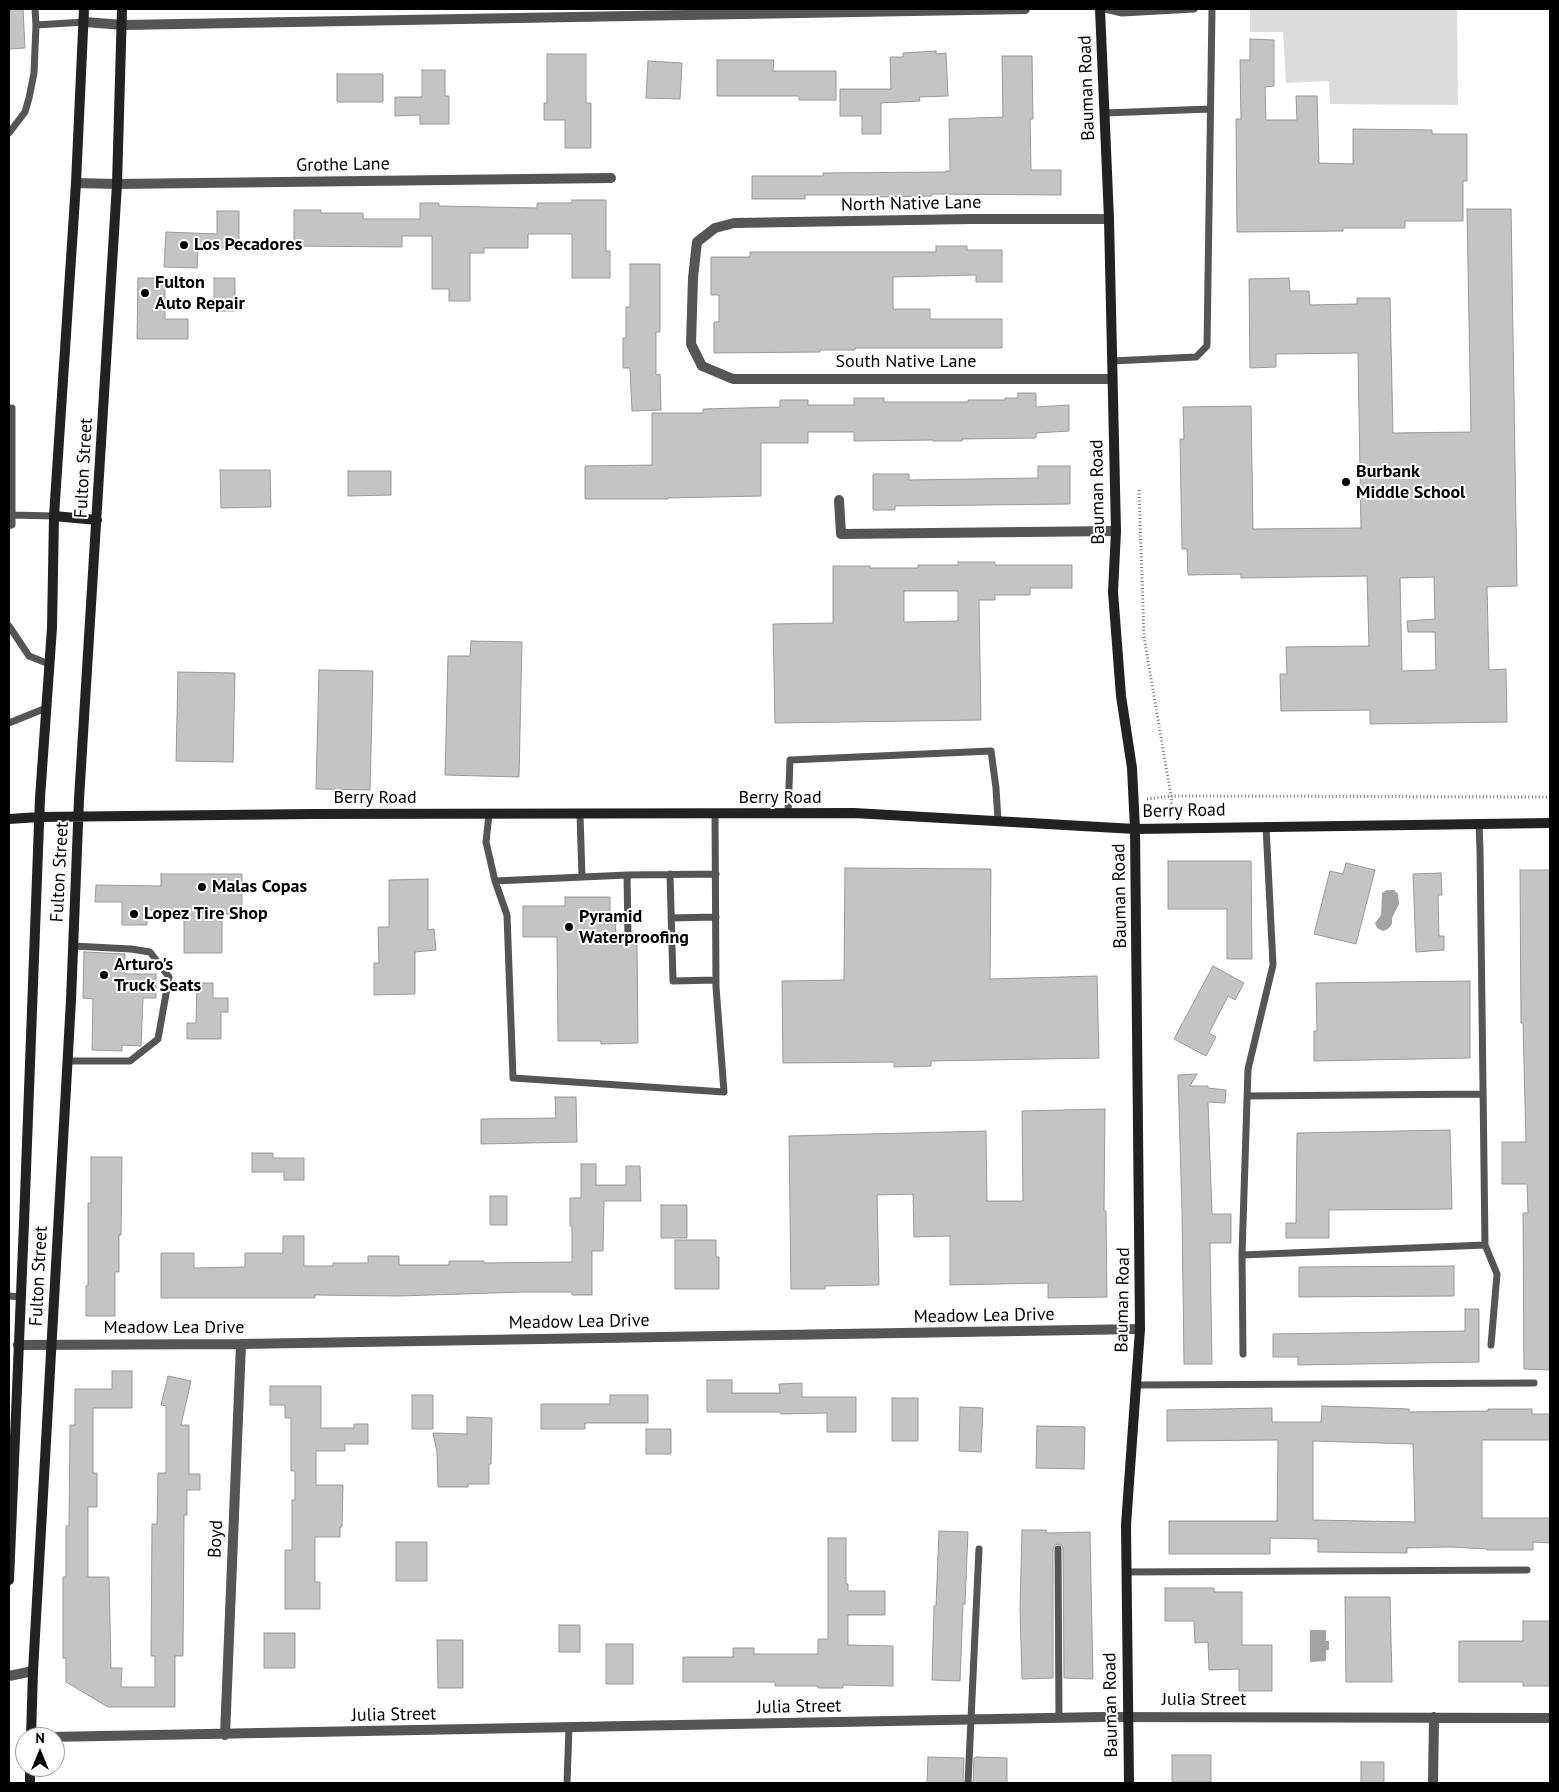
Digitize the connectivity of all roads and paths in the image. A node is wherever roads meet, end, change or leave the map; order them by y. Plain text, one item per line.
1 (35, 9) edge
2 (84, 9) edge
3 (122, 9) edge
4 (1025, 9) edge
5 (1100, 9) edge
6 (1105, 9) edge
7 (1194, 9) edge
8 (1212, 9) edge
9 (84, 22) junction
10 (36, 25) junction
11 (122, 25) junction
12 (1210, 109) junction
13 (1104, 113) junction
14 (9, 133) edge
15 (611, 178) dead end
16 (76, 183) junction
17 (116, 184) junction
18 (1109, 219) junction
19 (1112, 361) junction
20 (702, 366) joint
21 (1112, 379) junction
22 (9, 408) edge
23 (1139, 490) dead end
24 (839, 500) dead end
25 (12, 515) junction
26 (54, 516) junction
27 (97, 520) junction
28 (9, 526) edge
29 (1116, 531) junction
30 (9, 626) edge
31 (49, 664) junction
32 (46, 708) junction
33 (9, 724) edge
34 (1171, 796) junction
35 (1550, 797) edge
36 (1146, 799) dead end
37 (489, 814) junction
38 (580, 814) junction
39 (715, 814) junction
40 (788, 814) junction
41 (39, 817) junction
42 (79, 817) junction
43 (1172, 818) dead end
44 (9, 819) edge
45 (998, 821) junction
46 (1550, 823) edge
47 (1479, 824) junction
48 (1266, 826) junction
49 (1136, 829) junction
50 (670, 874) junction
51 (716, 874) junction
52 (627, 875) junction
53 (582, 877) junction
54 (495, 881) junction
55 (716, 917) junction
56 (671, 918) junction
57 (628, 936) dead end
58 (73, 946) junction
59 (716, 980) junction
60 (68, 1061) junction
61 (1483, 1094) junction
62 (1247, 1096) junction
63 (1486, 1245) junction
64 (1242, 1254) junction
65 (9, 1296) edge
66 (20, 1297) junction
67 (1140, 1329) junction
68 (241, 1344) junction
69 (18, 1345) junction
70 (52, 1345) junction
71 (1491, 1345) dead end
72 (1243, 1354) dead end
73 (1534, 1382) dead end
74 (1136, 1385) junction
75 (979, 1549) dead end
76 (1058, 1549) dead end
77 (1527, 1570) dead end
78 (1126, 1572) junction
79 (9, 1580) edge
80 (33, 1670) junction
81 (9, 1676) edge
82 (1127, 1716) junction
83 (1434, 1717) junction
84 (1059, 1718) junction
85 (1550, 1718) edge
86 (971, 1720) junction
87 (32, 1727) edge
88 (569, 1728) junction
89 (225, 1735) junction
90 (65, 1737) edge
91 (567, 1783) edge
92 (968, 1783) edge
93 (1129, 1783) edge
94 (1433, 1783) edge

1 - 10 lane
2 - 9 main road, Fulton Street
3 - 11 main road, Fulton Street
4 - 11 street
5 - 13 main road, Bauman Road
6 - 7 lane
8 - 12 lane
9 - 10 lane
9 - 11 street
9 - 16 main road, Fulton Street
10 - 14 lane
11 - 17 main road, Fulton Street
12 - 13 lane
12 - 19 lane
13 - 18 main road, Bauman Road
15 - 17 street, Grothe Lane
16 - 17 street, Grothe Lane
16 - 26 main road, Fulton Street
17 - 27 main road, Fulton Street
18 - 19 main road, Bauman Road
18 - 20 street, North Native Lane
19 - 21 main road, Bauman Road
20 - 21 street, South Native Lane
21 - 29 main road, Bauman Road
22 - 25 lane
23 - 34 path
24 - 29 street
25 - 26 lane
25 - 28 lane
26 - 27 main road
26 - 31 main road, Fulton Street
27 - 42 main road, Fulton Street
29 - 49 main road, Bauman Road
30 - 31 lane
31 - 32 main road, Fulton Street
32 - 33 lane
32 - 41 main road, Fulton Street
34 - 35 path
34 - 36 path
34 - 43 path
37 - 38 main road, Berry Road
37 - 42 main road, Berry Road
37 - 54 lane
38 - 39 main road, Berry Road
38 - 53 lane
39 - 40 main road, Berry Road
39 - 51 lane
40 - 45 main road, Berry Road
40 - 45 lane
41 - 42 main road, Berry Road
41 - 44 main road, Berry Road
41 - 66 main road, Fulton Street
42 - 58 main road, Fulton Street
45 - 49 main road, Berry Road
46 - 47 main road, Berry Road
47 - 48 main road, Berry Road
47 - 61 lane
48 - 49 main road, Berry Road
48 - 62 lane
49 - 67 main road, Bauman Road
50 - 51 lane
50 - 52 lane
50 - 56 lane
51 - 55 lane
52 - 53 lane
52 - 57 lane
53 - 54 lane
54 - 59 lane
55 - 56 lane
55 - 59 lane
56 - 59 lane
58 - 60 main road, Fulton Street
58 - 60 lane
60 - 70 main road, Fulton Street
61 - 62 lane
61 - 63 lane
62 - 64 lane
63 - 64 lane
63 - 71 lane
64 - 72 lane
65 - 66 lane
66 - 69 main road, Fulton Street
67 - 68 street, Meadow Lea Drive
67 - 74 main road, Bauman Road
68 - 70 street, Meadow Lea Drive
68 - 89 street, Boyd
69 - 70 street, Meadow Lea Drive
69 - 79 main road, Fulton Street
70 - 80 main road, Fulton Street
73 - 74 lane
74 - 78 main road, Bauman Road
75 - 86 lane
76 - 84 lane
77 - 78 lane
78 - 82 main road, Bauman Road
80 - 81 street
80 - 87 main road, Fulton Street
82 - 83 street, Julia Street
82 - 84 street, Julia Street
82 - 93 main road, Bauman Road
83 - 85 street, Julia Street
83 - 94 street
84 - 86 street, Julia Street
86 - 88 street, Julia Street
86 - 92 lane
88 - 89 street, Julia Street
88 - 91 lane
89 - 90 street, Julia Street

